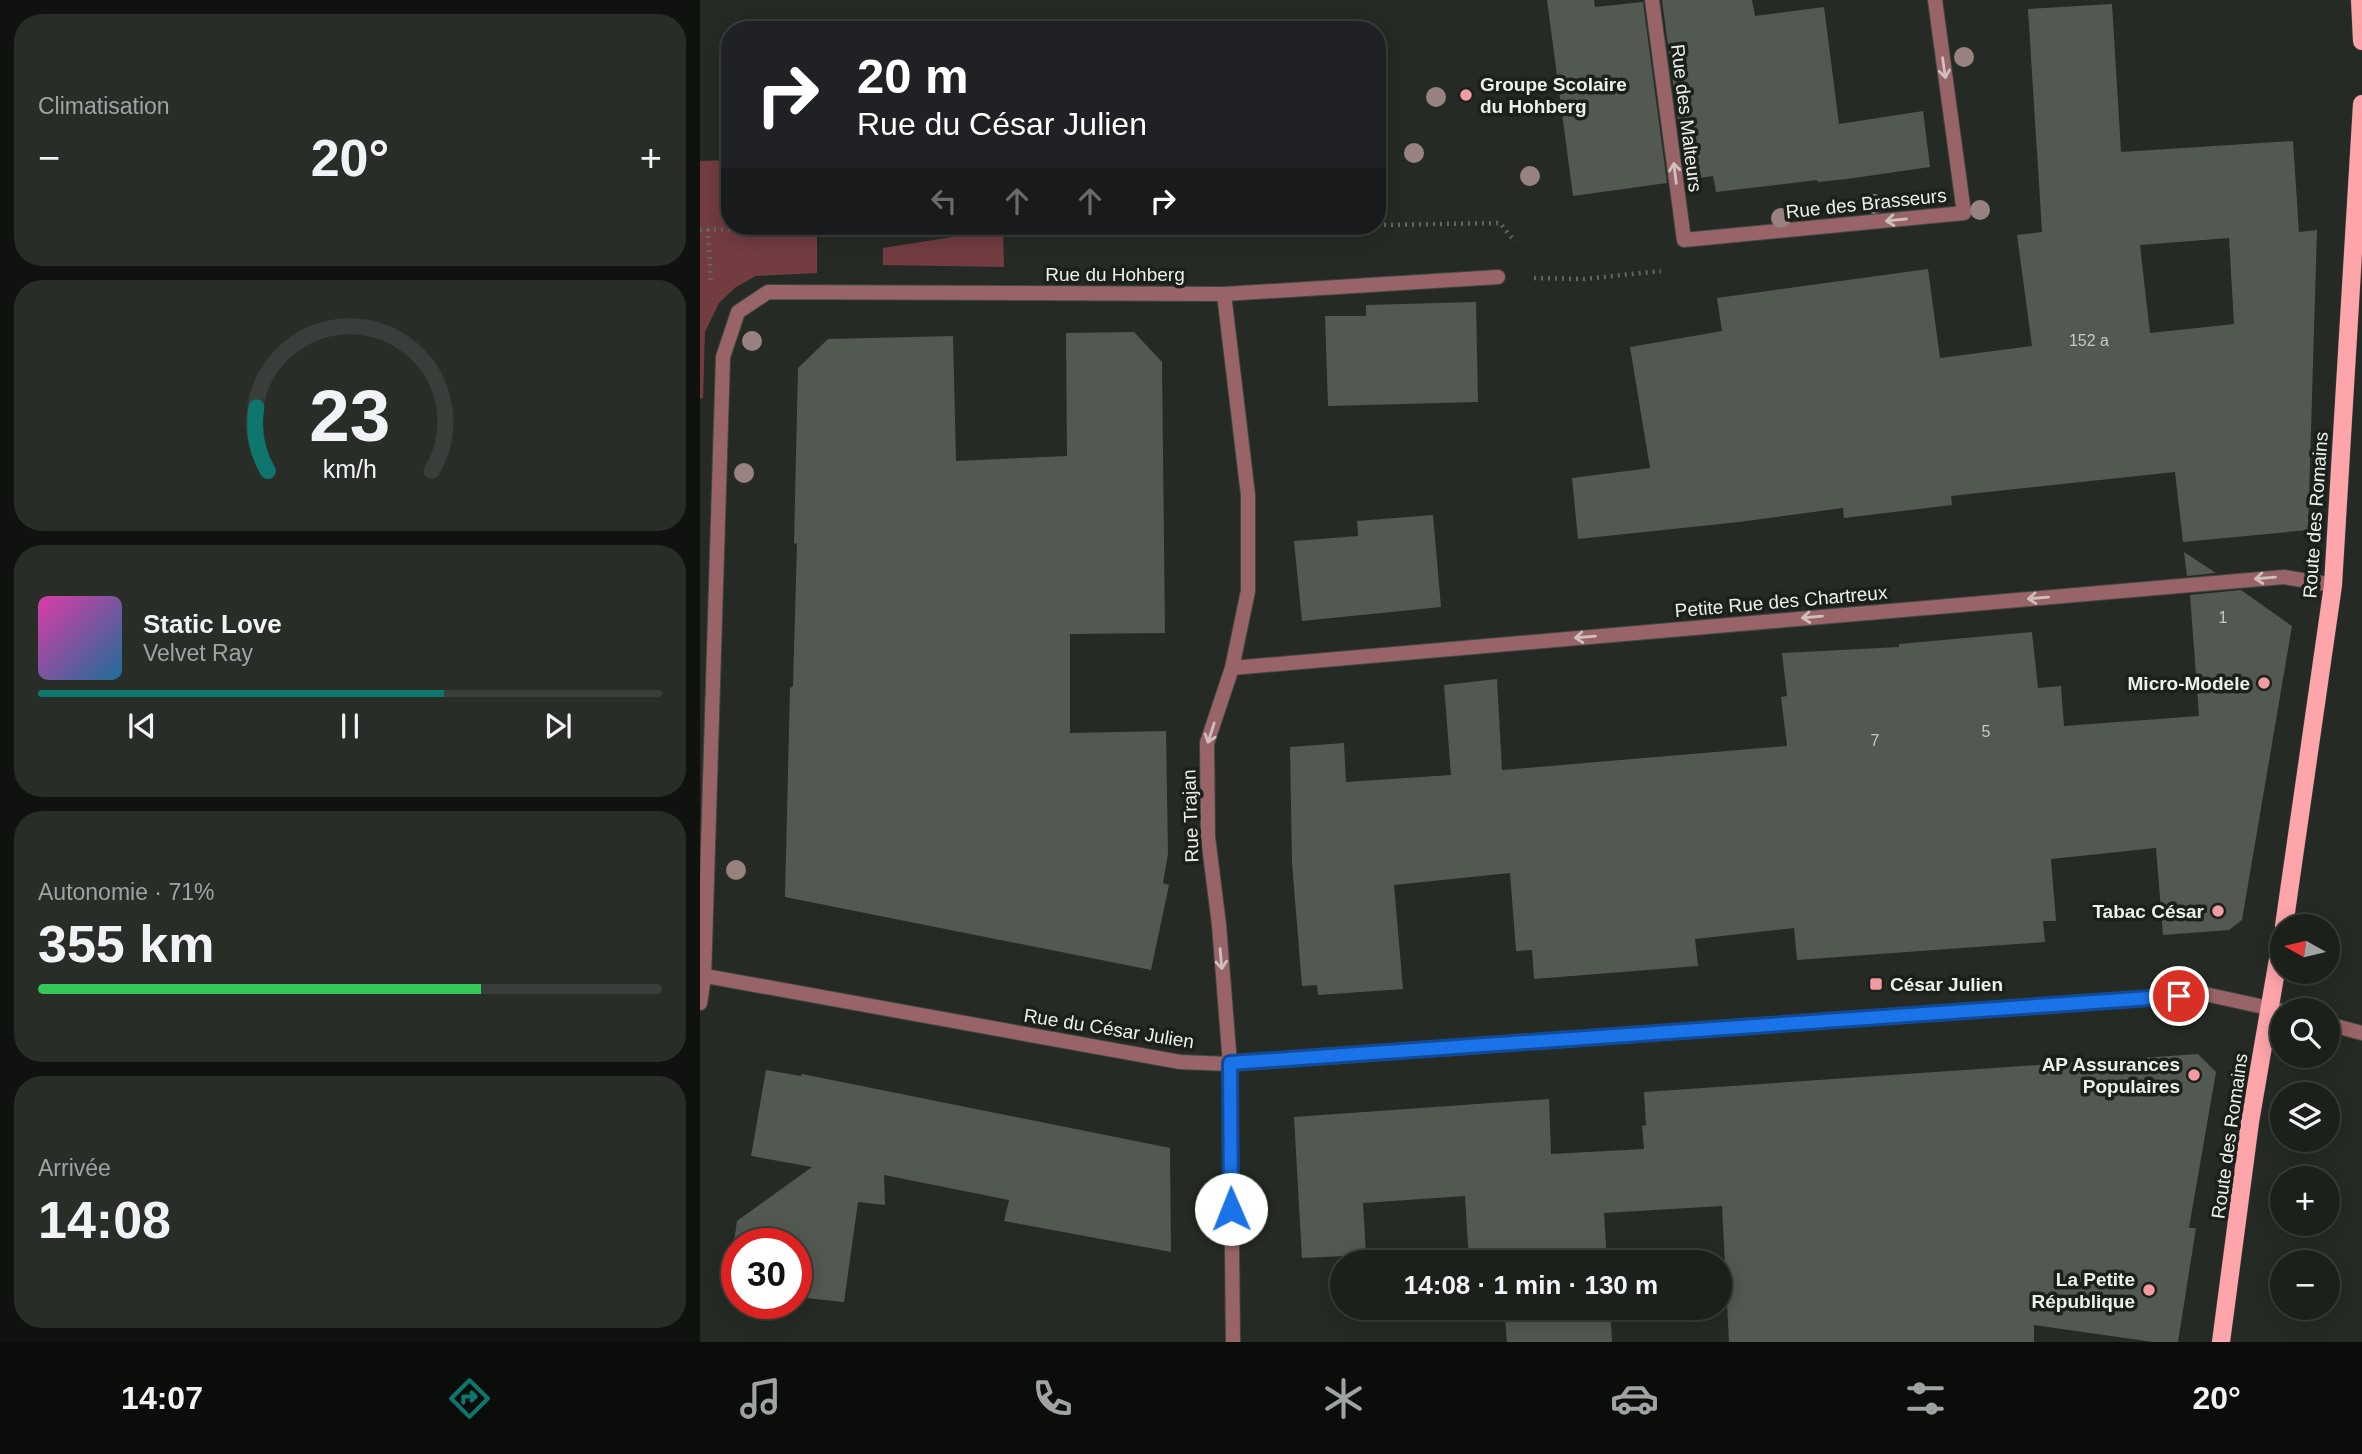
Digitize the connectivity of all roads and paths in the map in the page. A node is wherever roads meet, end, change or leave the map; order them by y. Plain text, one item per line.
1 (1652, 0) edge
2 (1935, 0) edge
3 (2360, 0) edge
4 (2362, 41) edge
5 (2362, 104) edge
6 (1386, 225) edge
7 (721, 229) edge
8 (700, 230) edge
9 (1684, 240) junction
10 (1522, 251) dead end
11 (1538, 269) dead end
12 (1498, 277) joint
13 (1545, 279) junction
14 (1224, 294) junction
15 (2333, 585) junction
16 (1233, 668) junction
17 (2286, 914) edge
18 (702, 976) edge
19 (700, 1003) edge
20 (2270, 1008) edge
21 (2340, 1027) edge
22 (2362, 1033) edge
23 (2270, 1035) edge
24 (1230, 1063) junction
25 (1233, 1342) edge
26 (2221, 1342) edge

9 -> 1 street, Rue des Malteurs
2 -> 9 street, Rue des Brasseurs
3 - 4 main road
5 - 15 main road, Route des Romains
6 - 10 path
7 - 8 path
9 - 13 path
11 - 13 path
12 - 13 path
12 - 14 street, Rue du Hohberg
14 - 16 street, Rue Trajan
14 - 18 street, Rue du Hohberg
15 -> 16 street, Petite Rue des Chartreux
15 - 17 main road, Route des Romains
16 -> 24 street, Rue Trajan
18 - 19 street
18 - 24 street, Rue du César Julien
20 - 24 street, Rue du César Julien
21 - 22 street
23 - 26 main road, Route des Romains
24 - 25 street, Rue Trajan

